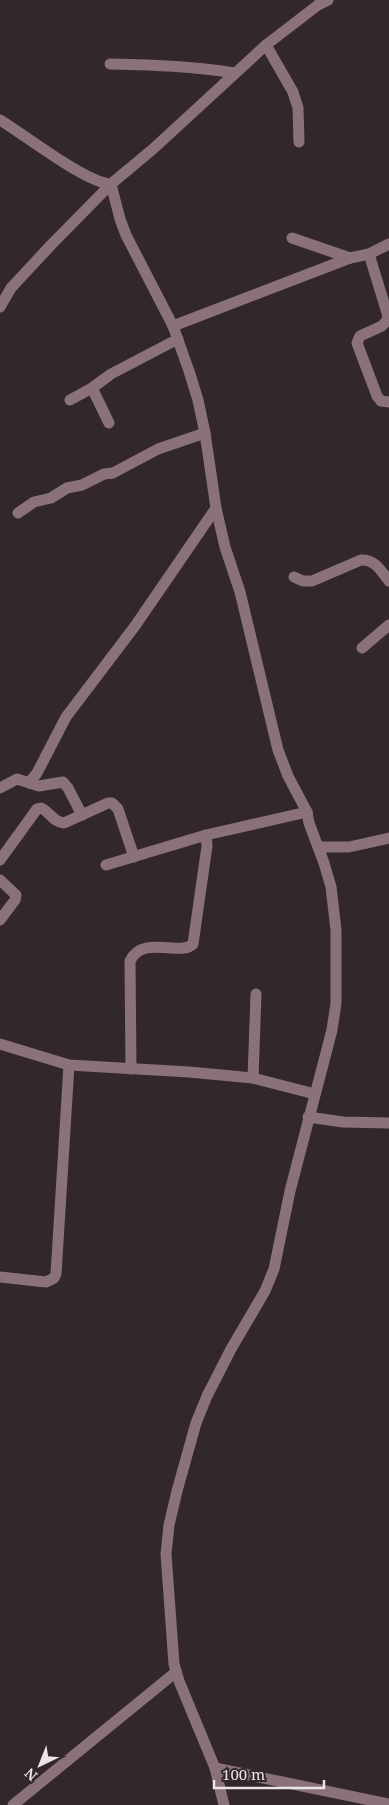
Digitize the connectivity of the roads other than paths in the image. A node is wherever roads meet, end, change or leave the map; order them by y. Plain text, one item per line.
1 (328, 0) edge
2 (266, 45) junction
3 (110, 64) dead end
4 (234, 73) junction
5 (0, 120) edge
6 (299, 142) dead end
7 (111, 184) junction
8 (292, 238) dead end
9 (389, 244) edge
10 (369, 254) junction
11 (350, 258) junction
12 (6, 288) edge
13 (0, 307) edge
14 (173, 326) junction
15 (178, 339) junction
16 (92, 388) junction
17 (70, 400) dead end
18 (389, 402) edge
19 (109, 423) dead end
20 (205, 433) junction
21 (216, 508) junction
22 (18, 513) dead end
23 (294, 577) dead end
24 (389, 581) edge
25 (389, 625) edge
26 (362, 648) dead end
27 (29, 783) junction
28 (0, 788) edge
29 (307, 812) junction
30 (82, 815) junction
31 (206, 835) junction
32 (389, 838) edge
33 (319, 847) junction
34 (134, 857) junction
35 (0, 860) edge
36 (106, 865) dead end
37 (0, 880) edge
38 (0, 920) edge
39 (256, 994) dead end
40 (0, 1044) edge
41 (69, 1065) junction
42 (131, 1069) junction
43 (253, 1078) junction
44 (315, 1094) junction
45 (308, 1116) junction
46 (389, 1123) edge
47 (0, 1277) edge
48 (176, 1672) junction
49 (215, 1768) junction
50 (389, 1804) edge
51 (13, 1805) edge
52 (224, 1805) edge

1 - 2 street
2 - 4 street
2 - 6 street
3 - 4 street
4 - 7 street
5 - 7 street
7 - 12 street
7 - 14 street
8 - 11 street
9 - 10 street
10 - 11 street
10 - 18 street
11 - 14 street
12 - 13 street
14 - 15 street
15 - 16 street
15 - 20 street
16 - 17 street
16 - 19 street
20 - 21 street
20 - 22 street
21 - 27 street
21 - 29 street
23 - 24 street
25 - 26 street
27 - 28 street
27 - 30 street
29 - 31 street
29 - 33 street
30 - 34 street
30 - 35 street
31 - 34 street
31 - 42 street
32 - 33 street
33 - 44 street
34 - 36 street
37 - 38 street
39 - 43 street
40 - 41 street
41 - 42 street
41 - 47 street
42 - 43 street
43 - 44 street
44 - 45 street
45 - 46 street
45 - 48 street
48 - 49 street
48 - 51 street
49 - 50 street
49 - 52 street

